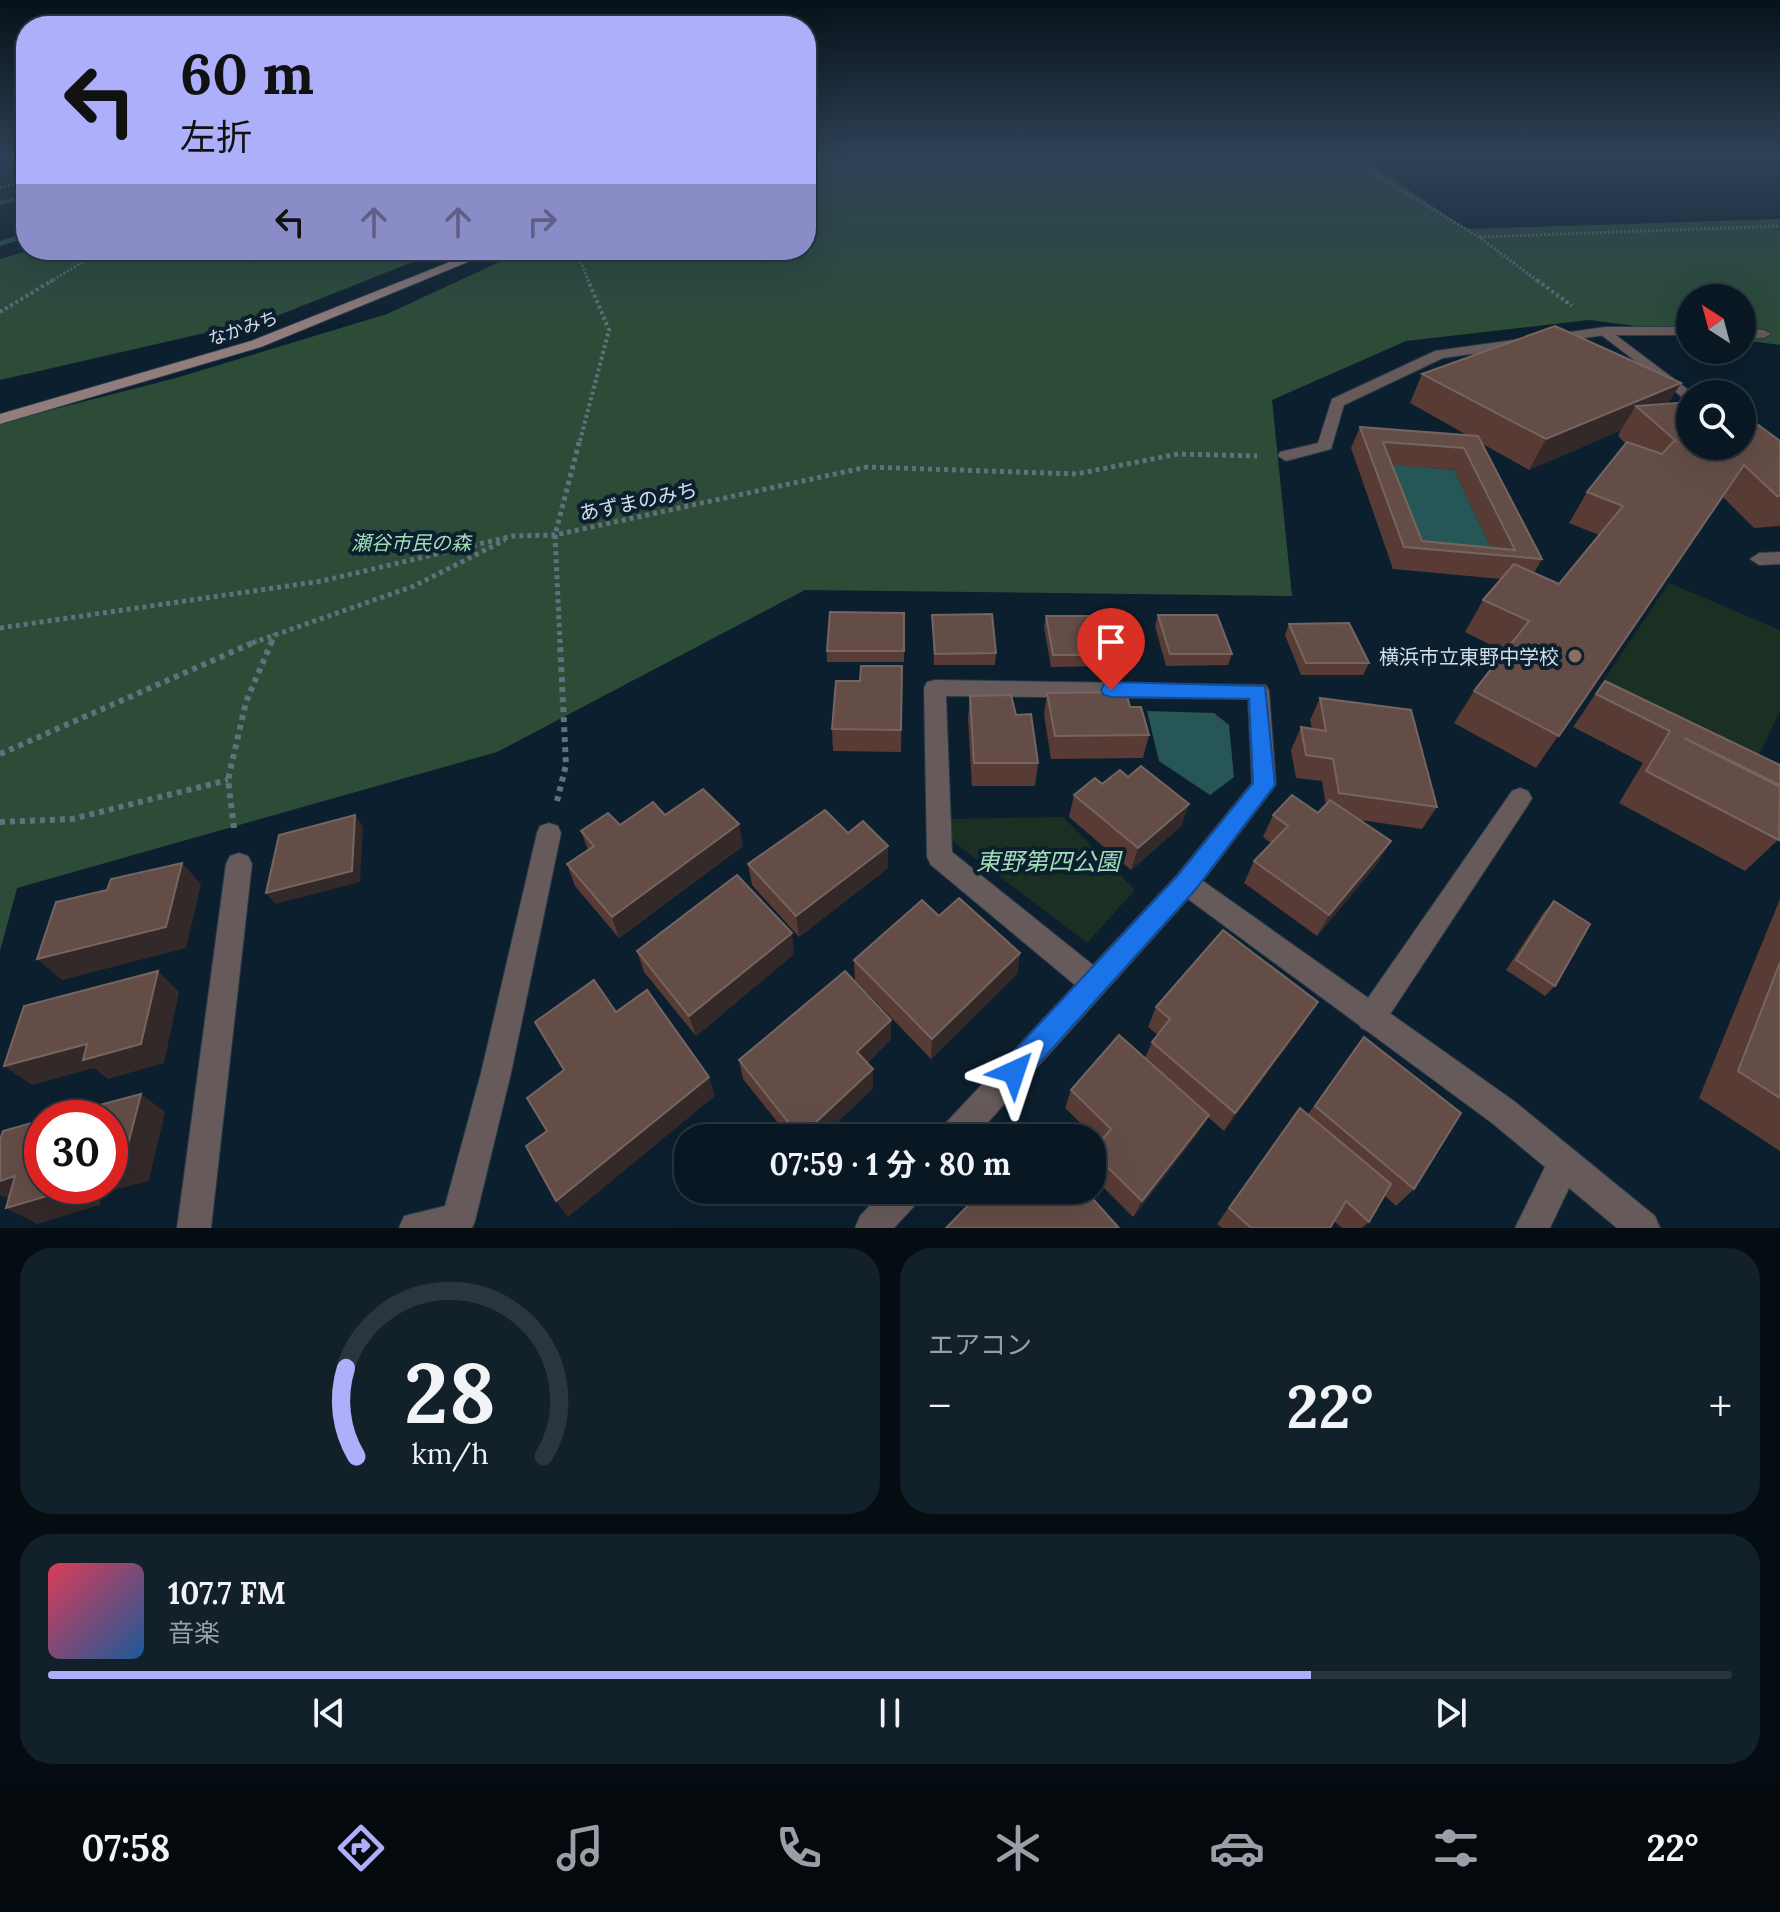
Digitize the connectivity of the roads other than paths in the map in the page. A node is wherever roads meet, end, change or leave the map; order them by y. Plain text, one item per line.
1 (466, 260) edge
2 (1605, 331) junction
3 (1676, 331) edge
4 (1756, 334) edge
5 (1764, 334) dead end
6 (1676, 387) edge
7 (0, 419) edge
8 (1286, 456) road end
9 (1780, 558) edge
10 (1759, 559) dead end
11 (1520, 798) dead end
12 (549, 833) road end
13 (239, 864) road end
14 (1186, 883) junction
15 (1094, 983) junction
16 (1371, 1018) junction
17 (966, 1124) edge
18 (1565, 1162) junction
19 (893, 1204) edge
20 (194, 1228) edge
21 (416, 1228) edge
22 (872, 1228) edge
23 (1532, 1228) edge
24 (1643, 1228) edge

1 - 7 street, なかみち
2 - 3 street
2 - 6 street
2 - 8 street
4 - 5 street
9 - 10 street
11 - 16 street
12 - 21 street
13 - 20 street
14 - 15 street
14 - 15 street
14 - 16 street
15 - 17 street
16 - 18 street
18 - 23 street
18 - 24 street
19 - 22 street

